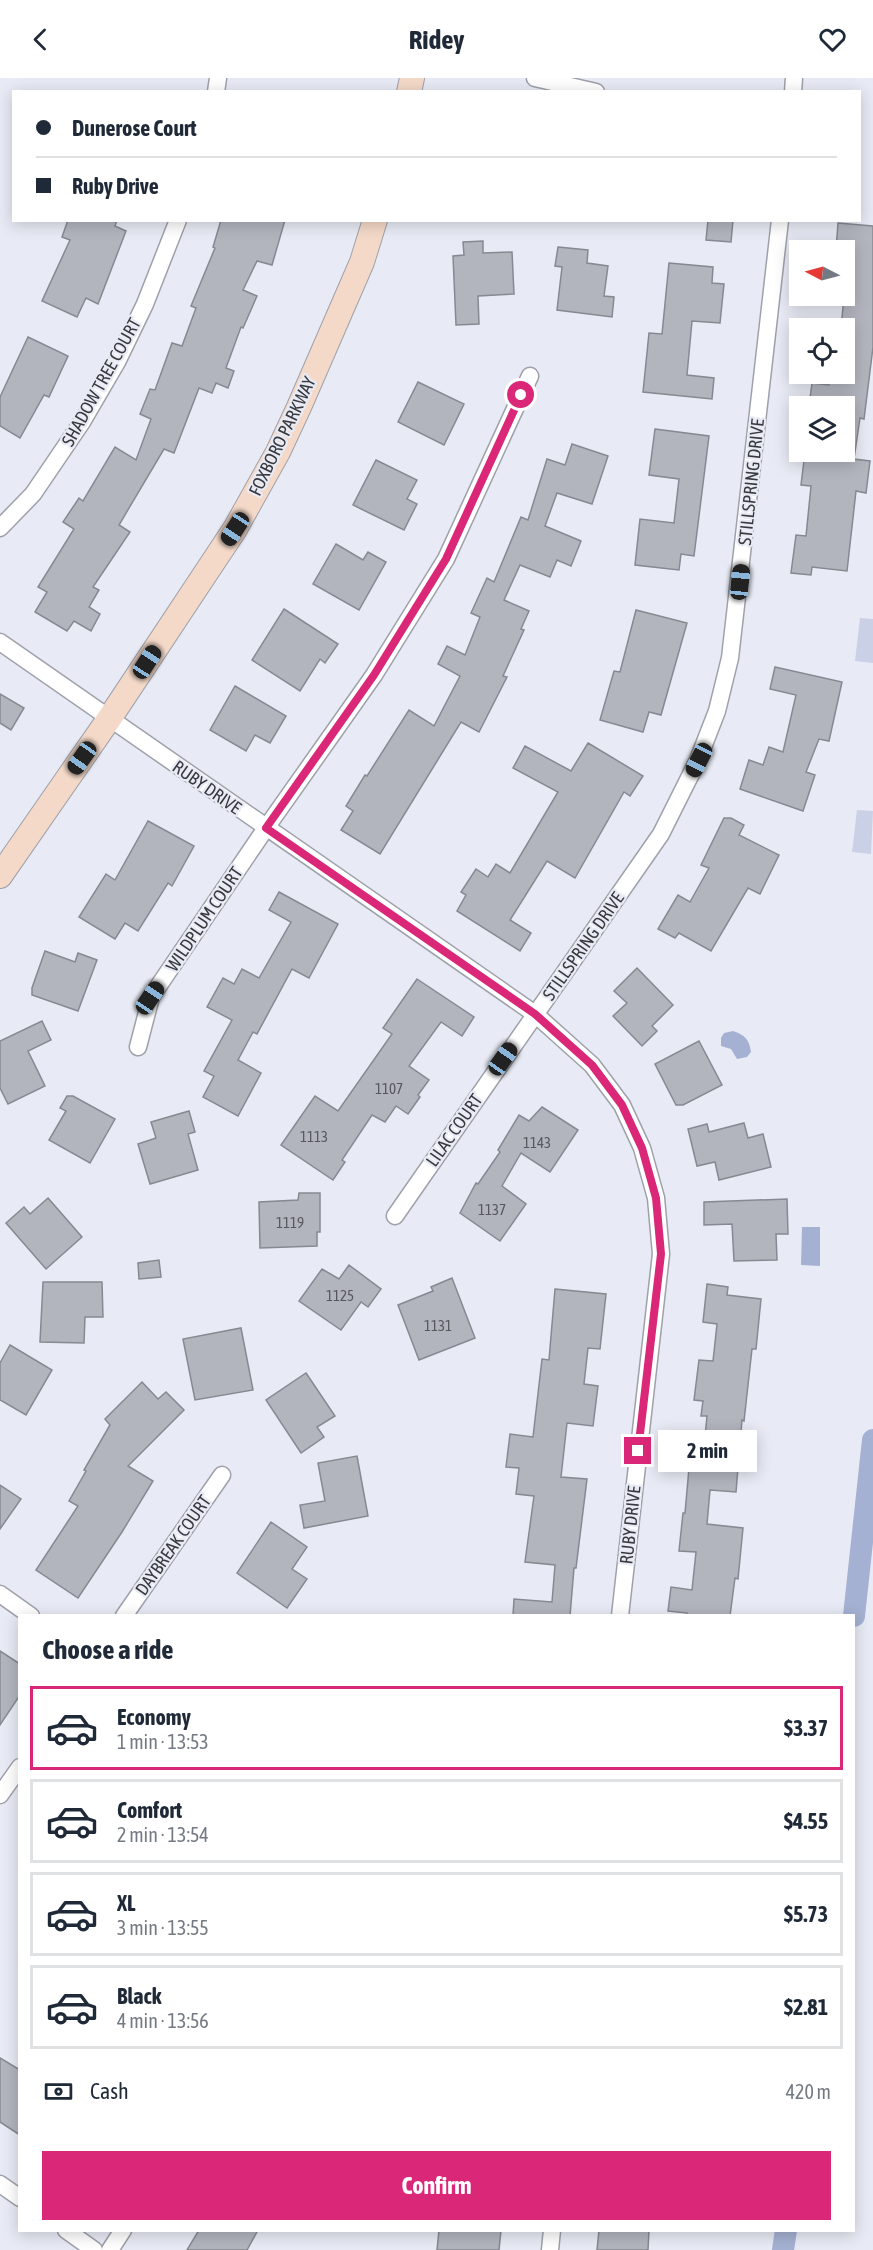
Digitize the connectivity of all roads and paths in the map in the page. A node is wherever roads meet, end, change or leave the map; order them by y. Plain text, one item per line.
1 (535, 78) edge
2 (587, 90) edge
3 (176, 222) edge
4 (374, 222) edge
5 (780, 222) edge
6 (530, 376) dead end
7 (0, 528) edge
8 (0, 642) edge
9 (109, 719) junction
10 (266, 828) junction
11 (0, 876) edge
12 (535, 1014) junction
13 (138, 1047) dead end
14 (394, 1216) dead end
15 (222, 1475) dead end
16 (0, 1594) edge
17 (28, 1614) edge
18 (125, 1614) edge
19 (620, 1614) edge
20 (18, 1770) edge
21 (0, 1795) edge
22 (0, 2184) edge
23 (18, 2197) edge
24 (69, 2232) edge
25 (122, 2232) edge
26 (552, 2232) edge
27 (94, 2250) edge
28 (110, 2250) edge
29 (550, 2250) edge

1 - 2 street
3 - 7 street, SHADOW TREE COURT
4 - 9 main road, FOXBORO PARKWAY
5 - 12 street, STILLSPRING DRIVE
6 - 10 street, WILDPLUM COURT
8 - 9 street, RUBY DRIVE
9 - 10 street, RUBY DRIVE
9 - 11 main road, FOXBORO PARKWAY
10 - 12 street, RUBY DRIVE
10 - 13 street, WILDPLUM COURT
12 - 14 street, LILAC COURT
12 - 19 street, RUBY DRIVE
15 - 18 street, DAYBREAK COURT
16 - 17 street
20 - 21 street
22 - 23 street
24 - 27 street
25 - 28 street
26 - 29 street

